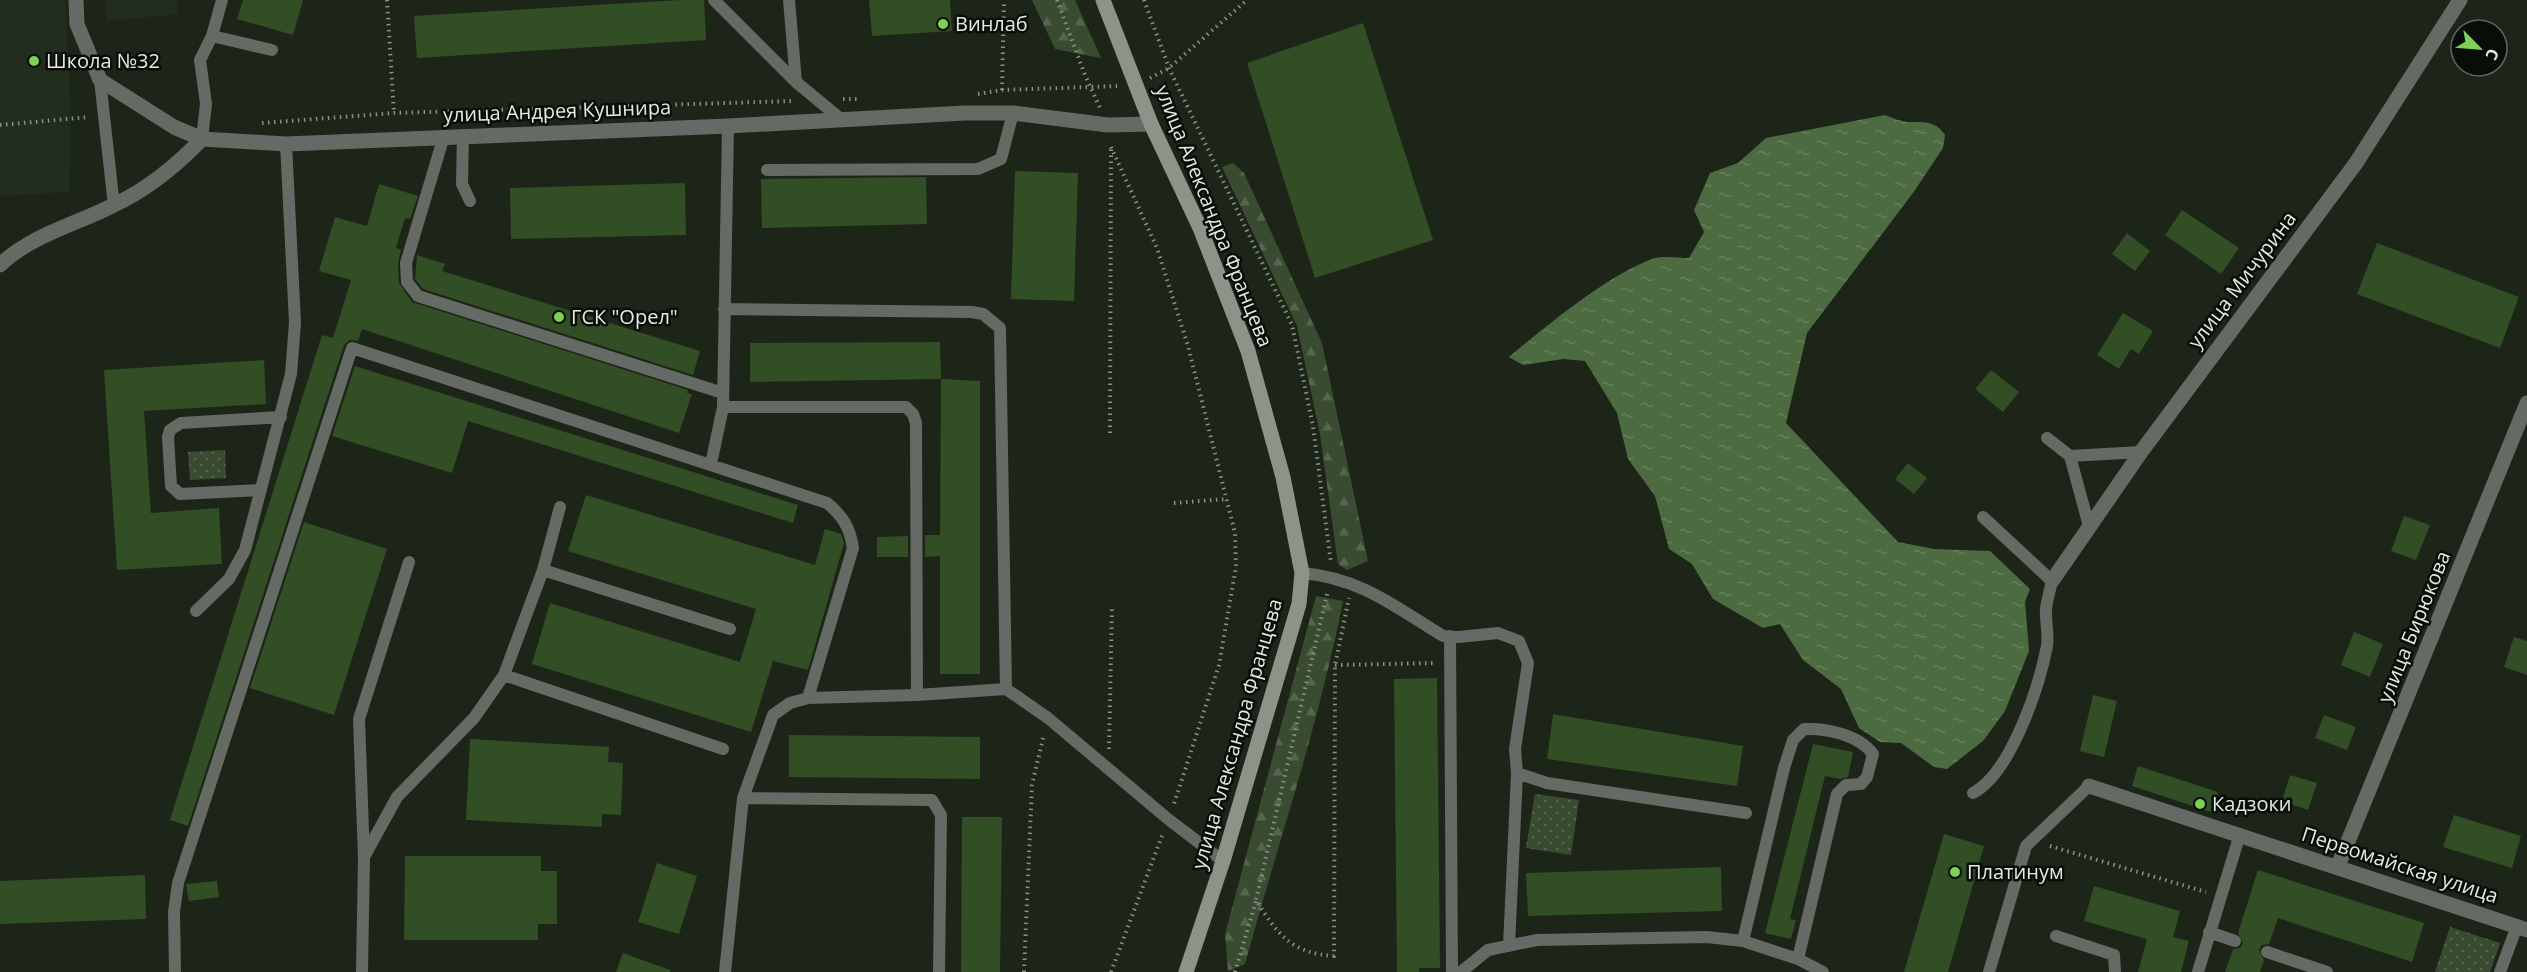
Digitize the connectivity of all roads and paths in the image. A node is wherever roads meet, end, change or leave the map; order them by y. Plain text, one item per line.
1 (76, 0) edge
2 (222, 0) edge
3 (387, 0) edge
4 (714, 0) edge
5 (789, 0) edge
6 (1004, 0) edge
7 (1057, 0) edge
8 (1103, 0) edge
9 (1144, 0) edge
10 (1247, 0) edge
11 (2460, 0) edge
12 (212, 36) junction
13 (272, 50) dead end
14 (1170, 68) junction
15 (100, 80) junction
16 (796, 82) junction
17 (1137, 84) junction
18 (1091, 89) junction
19 (1002, 90) junction
20 (970, 95) dead end
21 (865, 99) dead end
22 (819, 100) junction
23 (1013, 112) junction
24 (394, 113) junction
25 (842, 120) junction
26 (71, 121) dead end
27 (259, 123) dead end
28 (1152, 124) junction
29 (0, 125) edge
30 (1108, 125) junction
31 (728, 126) junction
32 (463, 135) junction
33 (444, 136) junction
34 (202, 139) junction
35 (286, 144) junction
36 (1111, 147) junction
37 (767, 170) dead end
38 (470, 201) dead end
39 (114, 206) junction
40 (0, 265) edge
41 (724, 309) junction
42 (723, 393) junction
43 (2527, 403) edge
44 (723, 407) junction
45 (281, 417) junction
46 (2524, 422) edge
47 (1110, 433) dead end
48 (2047, 438) dead end
49 (2141, 452) junction
50 (2070, 456) junction
51 (711, 464) junction
52 (261, 490) junction
53 (1227, 500) junction
54 (1174, 503) dead end
55 (560, 507) dead end
56 (1983, 517) dead end
57 (2090, 526) junction
58 (409, 562) dead end
59 (543, 570) junction
60 (1302, 573) junction
61 (2052, 581) junction
62 (1112, 606) dead end
63 (196, 611) dead end
64 (730, 629) dead end
65 (1450, 636) junction
66 (1449, 663) junction
67 (1335, 665) dead end
68 (504, 675) junction
69 (1006, 689) junction
70 (916, 696) junction
71 (808, 698) junction
72 (1048, 718) junction
73 (723, 749) dead end
74 (1108, 767) junction
75 (1517, 773) junction
76 (2089, 786) joint
77 (1973, 793) dead end
78 (743, 798) junction
79 (1746, 813) dead end
80 (1168, 819) junction
81 (2240, 834) junction
82 (2032, 840) junction
83 (364, 858) junction
84 (1223, 861) junction
85 (2338, 866) junction
86 (2219, 896) junction
87 (1256, 900) dead end
88 (2522, 928) edge
89 (2209, 932) junction
90 (2056, 936) dead end
91 (1743, 941) junction
92 (2235, 941) dead end
93 (1509, 946) junction
94 (2267, 952) dead end
95 (1798, 958) junction
96 (175, 972) edge
97 (363, 972) edge
98 (725, 972) edge
99 (939, 972) edge
100 (1024, 972) edge
101 (1111, 972) edge
102 (1186, 972) edge
103 (1235, 972) edge
104 (1452, 972) edge
105 (1461, 972) edge
106 (1823, 972) edge
107 (1989, 972) edge
108 (2115, 972) edge
109 (2198, 972) edge
110 (2326, 972) edge
111 (2500, 972) edge

1 - 15 street
2 - 12 lane
3 - 24 path
4 - 16 lane
5 - 16 lane
6 - 19 path
7 - 18 path
8 - 17 street, улица Александра Францева
9 - 14 path
10 - 14 path
11 - 49 street, улица Мичурина
12 - 13 lane
12 - 34 lane
14 - 17 path
15 - 34 street, улица Андрея Кушнира
15 - 39 lane
16 - 22 lane
17 - 18 path
17 - 28 street, улица Александра Францева
18 - 19 path
19 - 20 path
21 - 22 path
22 - 24 path
22 - 25 lane
23 - 25 street, улица Андрея Кушнира
23 - 30 street, улица Андрея Кушнира
23 - 37 lane
24 - 27 path
25 - 31 street, улица Андрея Кушнира
26 - 29 path
28 - 30 street, улица Андрея Кушнира
28 - 60 street, улица Александра Францева
30 - 36 path
31 - 32 street, улица Андрея Кушнира
31 - 41 lane
32 - 33 street, улица Андрея Кушнира
32 - 38 lane
33 - 35 street, улица Андрея Кушнира
33 - 42 lane
34 - 35 street, улица Андрея Кушнира
34 - 39 street
35 - 45 lane
36 - 47 path
36 - 53 path
39 - 40 street
41 - 42 lane
41 - 69 lane
42 - 44 lane
43 - 46 street, улица Бирюкова
44 - 51 lane
44 - 70 lane
45 - 52 lane
45 - 52 lane
46 - 85 street, улица Бирюкова
48 - 50 lane
49 - 50 lane
49 - 57 street, улица Мичурина
50 - 57 lane
51 - 71 lane
51 - 96 lane
52 - 63 lane
53 - 54 path
53 - 80 path
55 - 59 lane
56 - 61 lane
57 - 61 street, улица Мичурина
58 - 83 lane
59 - 64 lane
59 - 68 lane
60 - 65 lane
60 - 84 street, улица Александра Францева
61 - 77 lane
62 - 74 path
65 - 66 lane
65 - 75 lane
66 - 67 path
66 - 104 lane
68 - 73 lane
68 - 83 lane
69 - 70 lane
69 - 72 lane
70 - 71 lane
71 - 78 lane
72 - 74 lane
72 - 100 path
74 - 80 lane
75 - 79 lane
75 - 93 lane
76 - 81 street, Первомайская улица
76 - 82 lane
78 - 98 lane
78 - 99 lane
80 - 84 lane
80 - 101 path
81 - 85 street, Первомайская улица
81 - 86 lane
82 - 86 path
82 - 107 lane
83 - 97 lane
84 - 102 street, улица Александра Францева
85 - 88 street, Первомайская улица
86 - 89 lane
87 - 103 path
88 - 111 lane
89 - 92 lane
89 - 109 lane
90 - 108 lane
91 - 93 lane
91 - 95 lane
91 - 95 lane
93 - 105 lane
94 - 110 lane
95 - 106 lane

